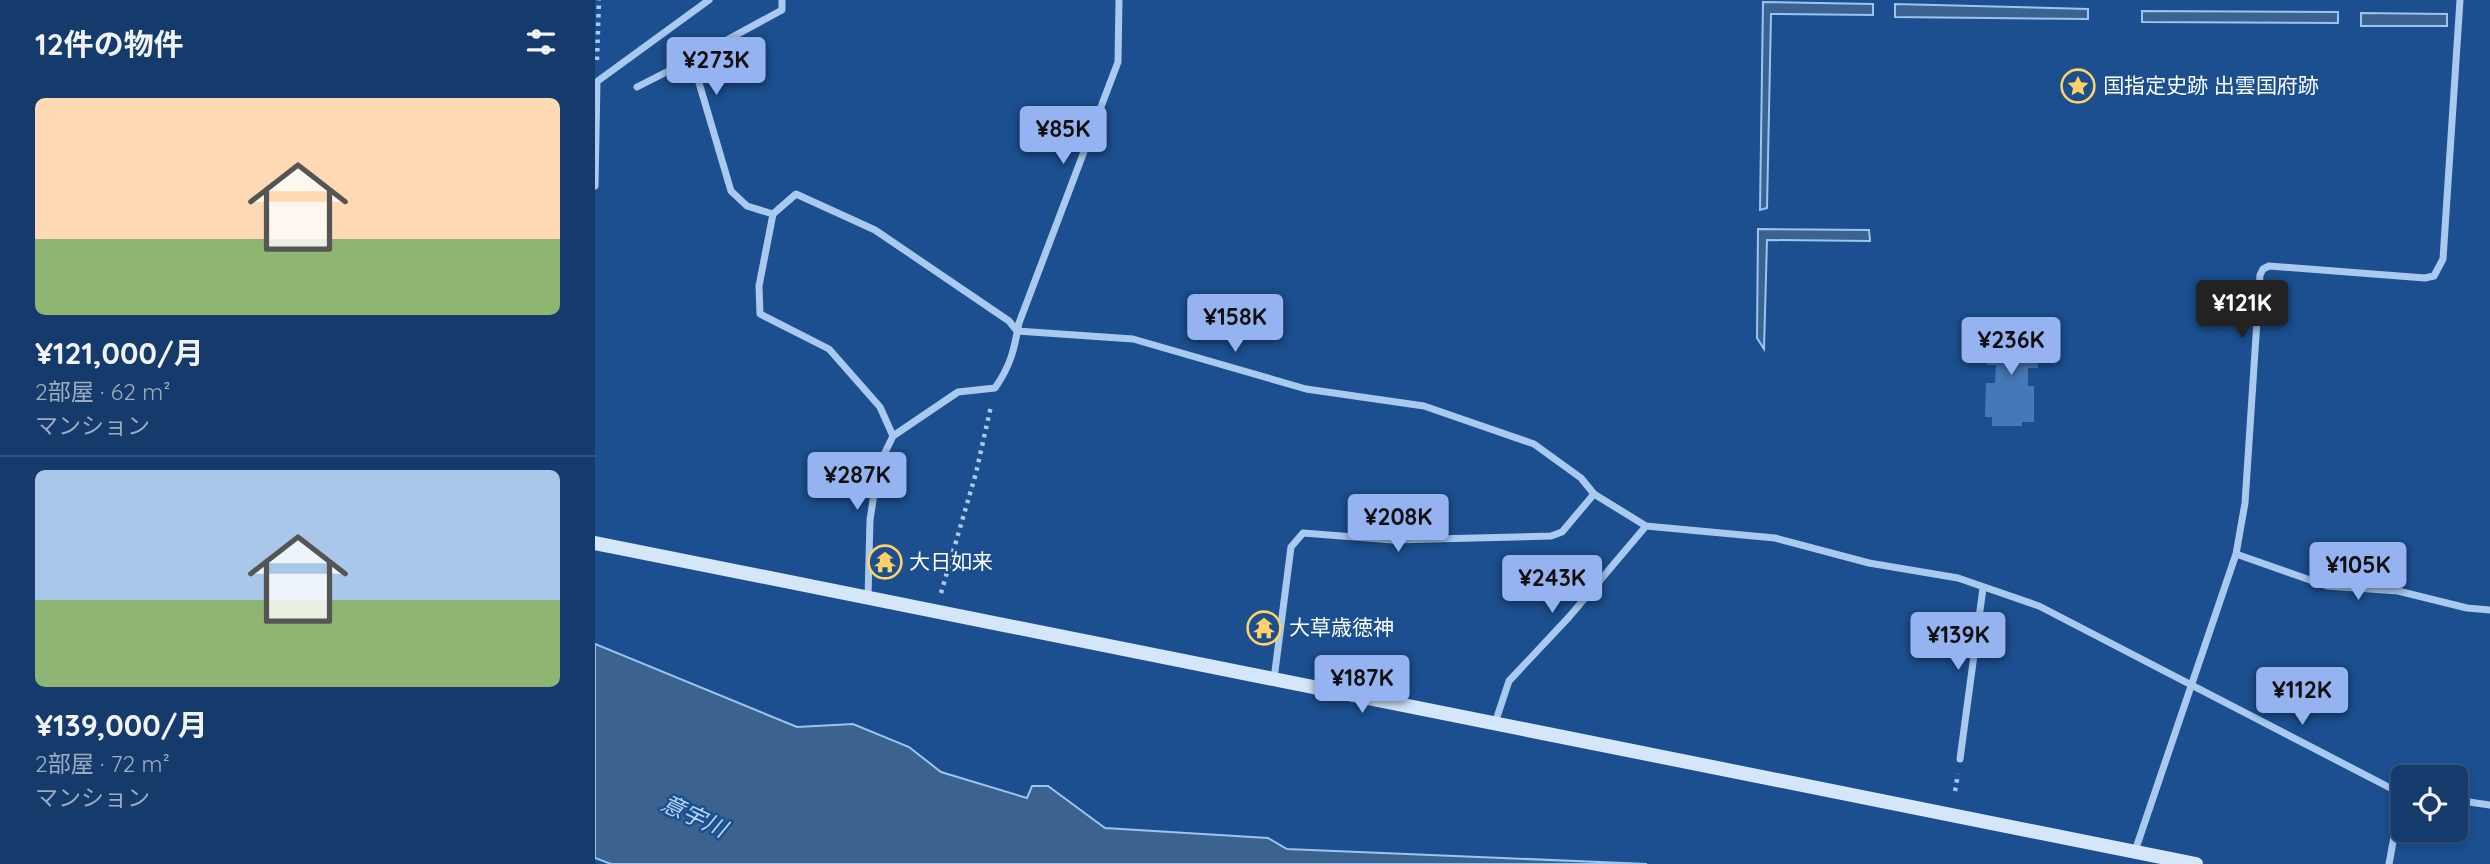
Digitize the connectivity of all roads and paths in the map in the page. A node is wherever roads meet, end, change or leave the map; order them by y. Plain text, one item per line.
1 (599, 0) edge
2 (709, 0) edge
3 (782, 0) edge
4 (1118, 0) edge
5 (2461, 0) edge
6 (692, 59) junction
7 (596, 83) edge
8 (637, 87) dead end
9 (595, 186) edge
10 (773, 214) junction
11 (1017, 331) junction
12 (995, 388) junction
13 (893, 436) junction
14 (1594, 494) junction
15 (1646, 526) junction
16 (595, 543) edge
17 (2235, 554) junction
18 (1983, 588) junction
19 (868, 598) junction
20 (2490, 610) edge
21 (935, 612) junction
22 (1274, 680) junction
23 (2191, 686) junction
24 (1495, 723) junction
25 (1960, 759) dead end
26 (2391, 787) edge
27 (2468, 802) edge
28 (2490, 805) edge
29 (2393, 842) edge
30 (2135, 852) junction
31 (2196, 864) edge
32 (2389, 864) edge

1 - 7 path
2 - 7 street
3 - 6 street
4 - 11 street
5 - 17 street
6 - 8 street
6 - 10 street
7 - 9 street
10 - 11 street
10 - 13 street
11 - 12 street
11 - 14 street
12 - 13 street
12 - 21 path
13 - 19 street
14 - 15 street
14 - 22 street
15 - 18 street
15 - 24 street
16 - 19 street
17 - 20 street
17 - 23 street
18 - 23 street
18 - 25 street
19 - 21 street
21 - 22 street
22 - 24 street
23 - 26 street
23 - 30 street
24 - 30 street
27 - 28 street
29 - 32 street
30 - 31 street

